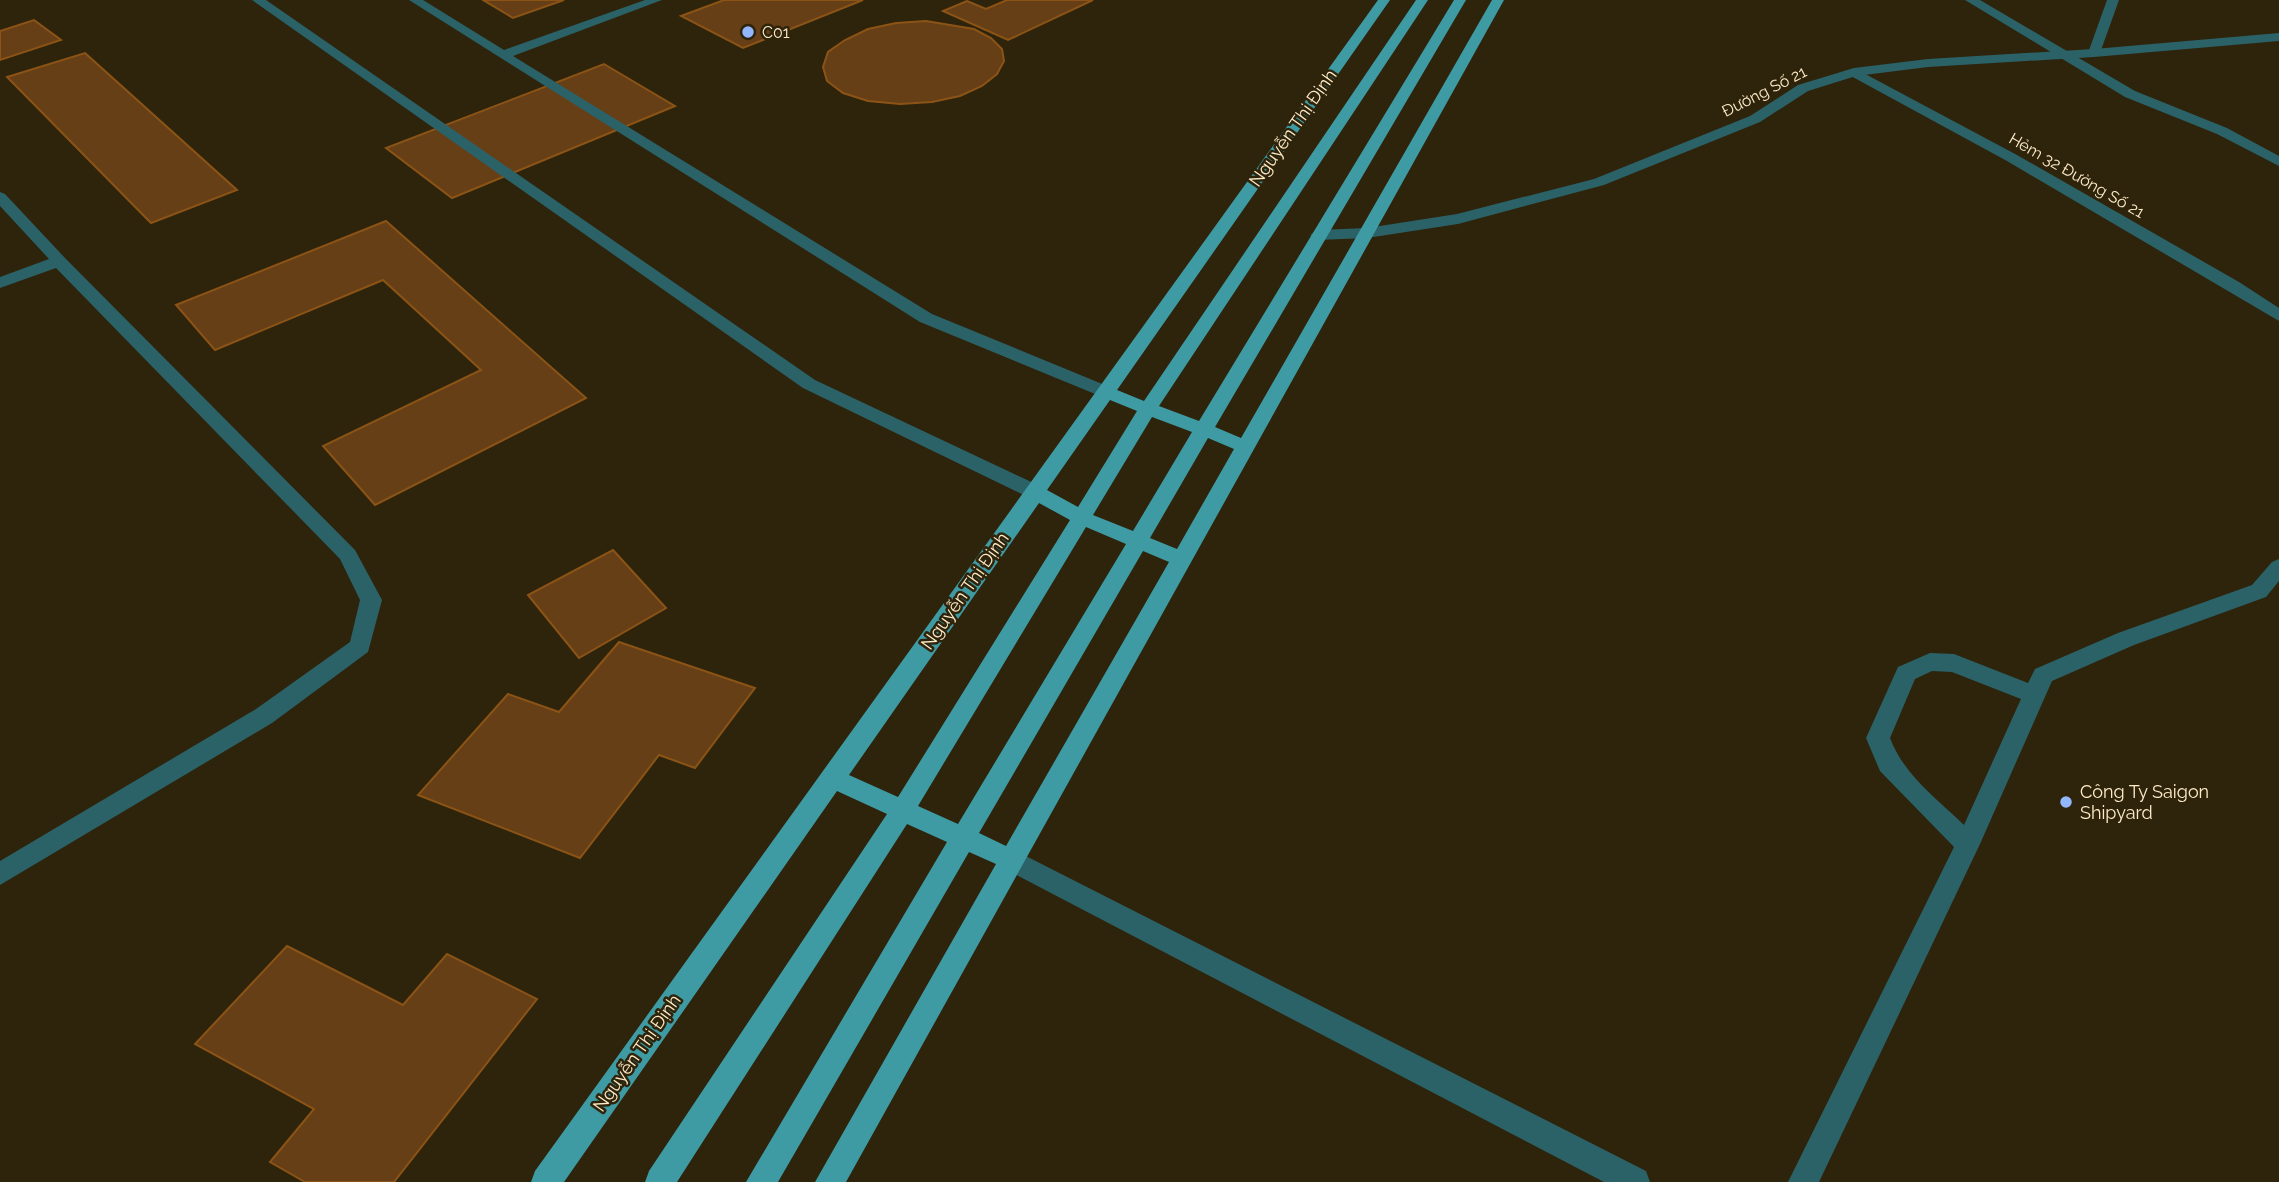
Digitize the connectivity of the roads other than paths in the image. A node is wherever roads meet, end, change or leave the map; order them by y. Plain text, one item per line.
1 (258, 0) edge
2 (415, 0) edge
3 (656, 0) edge
4 (1384, 0) edge
5 (1422, 0) edge
6 (1460, 0) edge
7 (1497, 0) edge
8 (1971, 0) edge
9 (2113, 0) edge
10 (2279, 37) edge
11 (2094, 53) junction
12 (2063, 54) junction
13 (503, 55) junction
14 (1854, 72) junction
15 (2279, 162) edge
16 (0, 197) edge
17 (1367, 233) junction
18 (1318, 235) junction
19 (59, 261) junction
20 (0, 283) edge
21 (2279, 316) edge
22 (1106, 391) junction
23 (1147, 410) junction
24 (1205, 429) junction
25 (1245, 447) junction
26 (1035, 492) junction
27 (1082, 518) junction
28 (1138, 540) junction
29 (1182, 559) junction
30 (2279, 567) edge
31 (2034, 695) junction
32 (832, 778) junction
33 (903, 810) junction
34 (962, 837) junction
35 (1968, 844) junction
36 (1012, 860) junction
37 (0, 874) edge
38 (546, 1182) edge
39 (660, 1182) edge
40 (761, 1182) edge
41 (830, 1182) edge
42 (1635, 1182) edge
43 (1803, 1182) edge

1 - 26 street
2 - 13 street
3 - 13 street
4 - 22 main road, Nguyễn Thị Định
5 - 23 main road, Nguyễn Thị Định
6 - 18 main road
7 - 17 main road
8 - 12 street
9 - 11 street
10 - 11 street, Đường Số 21
11 - 12 street, Đường Số 21
12 - 14 street, Đường Số 21
12 - 15 street
13 - 22 street
14 - 17 street, Đường Số 21
14 - 21 street, Hẻm 32 Đường Số 21
16 - 19 street
17 - 18 street, Đường Số 21
17 - 25 main road
18 - 24 main road
19 - 20 street
19 - 37 street
22 - 23 main road
22 - 26 main road, Nguyễn Thị Định
23 - 24 main road
23 - 27 main road, Nguyễn Thị Định
24 - 25 main road
24 - 28 main road
25 - 29 main road
26 - 27 main road
26 - 32 main road, Nguyễn Thị Định
27 - 28 main road
27 - 33 main road, Nguyễn Thị Định
28 - 29 main road
28 - 34 main road
29 - 36 main road
30 - 31 street
31 - 35 street
31 - 35 street
32 - 33 main road
32 - 38 main road, Nguyễn Thị Định
33 - 34 main road
33 - 39 main road, Nguyễn Thị Định
34 - 36 main road
34 - 40 main road
35 - 43 street
36 - 41 main road
36 - 42 street

